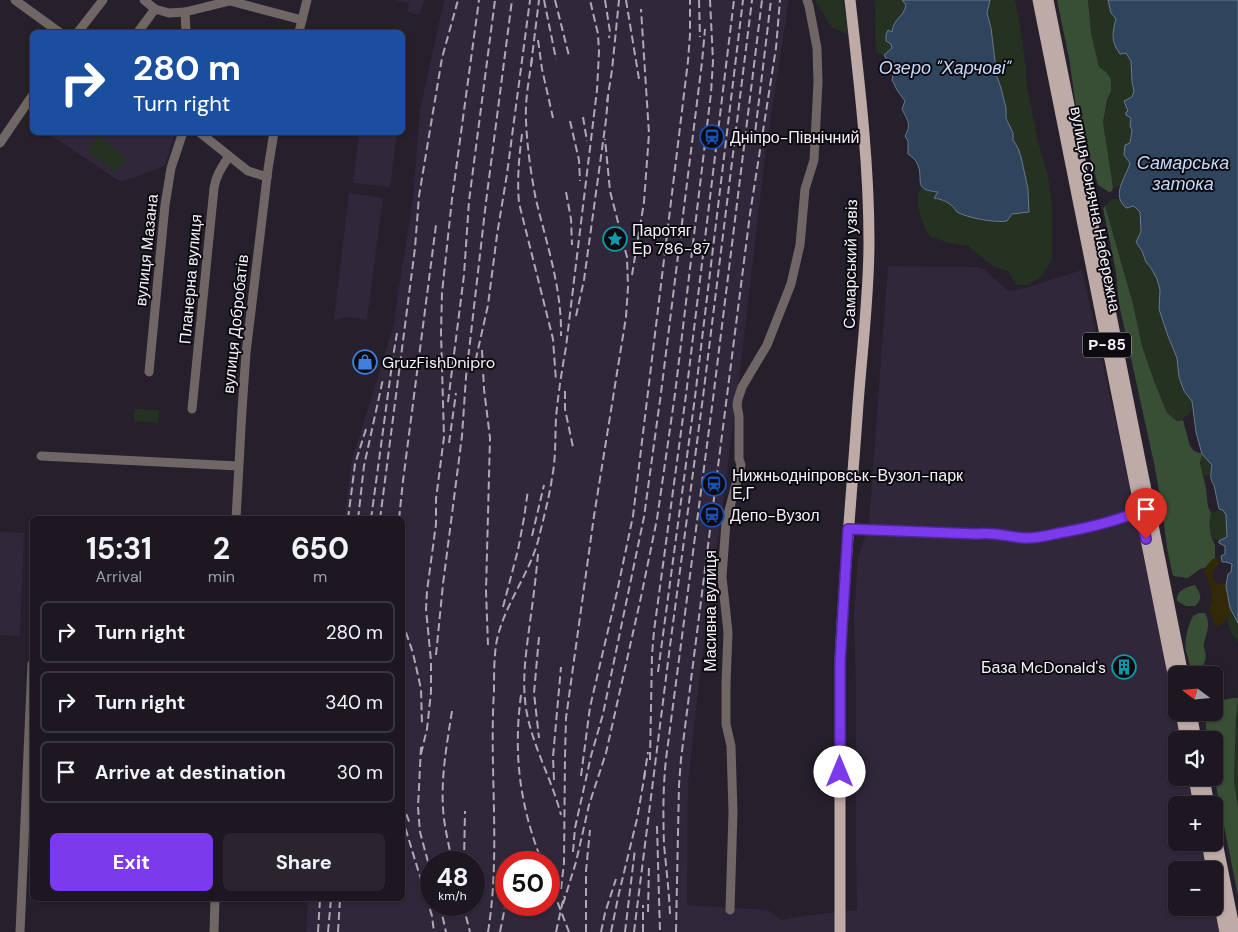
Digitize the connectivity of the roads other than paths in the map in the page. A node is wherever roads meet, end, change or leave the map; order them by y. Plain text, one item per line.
1 (103, 0) edge
2 (144, 0) edge
3 (307, 0) edge
4 (807, 0) edge
5 (850, 0) edge
6 (1038, 0) edge
7 (1048, 0) edge
8 (17, 1) edge
9 (155, 9) junction
10 (185, 12) junction
11 (302, 20) junction
12 (56, 30) edge
13 (80, 30) edge
14 (139, 30) edge
15 (186, 30) edge
16 (300, 30) edge
17 (30, 99) edge
18 (182, 135) edge
19 (203, 135) edge
20 (274, 135) edge
21 (0, 143) edge
22 (229, 156) junction
23 (267, 177) junction
24 (149, 372) dead end
25 (192, 409) dead end
26 (41, 456) dead end
27 (238, 466) junction
28 (1140, 511) junction
29 (236, 516) edge
30 (848, 529) junction
31 (1171, 666) edge
32 (1181, 666) edge
33 (30, 780) edge
34 (28, 849) edge
35 (1219, 851) edge
36 (215, 901) edge
37 (730, 910) dead end
38 (1222, 916) edge
39 (20, 932) edge
40 (214, 932) edge
41 (840, 932) edge
42 (1225, 932) edge
43 (1235, 932) edge

1 - 13 street
2 - 9 street
3 - 11 street
4 - 37 street, Масивна вулиця
5 - 30 main road, Самарський узвіз
6 - 28 main road, вулиця Сонячна Набережна / Р-85
7 - 32 main road, вулиця Сонячна Набережна / Р-85
8 - 12 street
9 - 10 street
9 - 14 street
10 - 11 street
10 - 15 street
11 - 16 street
17 - 21 street
18 - 24 street, вулиця Мазана
19 - 22 street
20 - 23 street, вулиця Добробатів
22 - 23 street
22 - 25 street, Планерна вулиця
23 - 27 street, вулиця Добробатів
26 - 27 street
27 - 29 street, вулиця Добробатів
28 - 30 street
28 - 31 main road, вулиця Сонячна Набережна / Р-85
30 - 41 main road, Самарський узвіз
33 - 34 street
34 - 39 street
35 - 43 main road
36 - 40 street
38 - 42 main road

